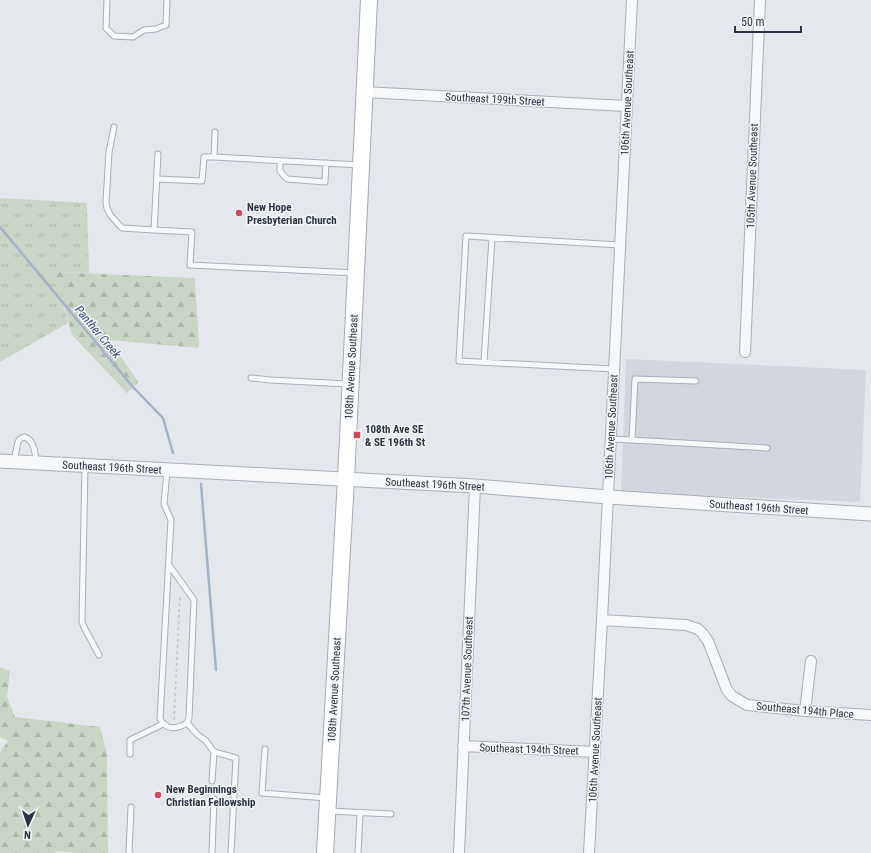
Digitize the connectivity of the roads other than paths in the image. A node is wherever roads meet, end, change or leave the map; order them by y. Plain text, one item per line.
1 (107, 0) edge
2 (167, 0) edge
3 (369, 0) edge
4 (632, 0) edge
5 (760, 0) edge
6 (364, 92) junction
7 (626, 106) junction
8 (114, 127) dead end
9 (215, 132) dead end
10 (158, 154) dead end
11 (214, 157) junction
12 (280, 160) junction
13 (326, 163) junction
14 (361, 165) junction
15 (156, 179) junction
16 (154, 230) junction
17 (492, 238) junction
18 (620, 245) junction
19 (356, 273) junction
20 (745, 352) dead end
21 (484, 362) junction
22 (614, 370) junction
23 (251, 378) dead end
24 (696, 381) dead end
25 (351, 384) junction
26 (611, 439) junction
27 (632, 440) junction
28 (767, 448) dead end
29 (0, 461) edge
30 (14, 462) junction
31 (36, 463) junction
32 (85, 465) junction
33 (167, 470) junction
34 (346, 479) junction
35 (475, 486) junction
36 (608, 497) junction
37 (871, 514) edge
38 (169, 565) junction
39 (602, 620) junction
40 (99, 655) dead end
41 (811, 660) dead end
42 (805, 711) junction
43 (871, 715) edge
44 (187, 723) junction
45 (163, 724) junction
46 (463, 746) junction
47 (265, 749) dead end
48 (214, 752) junction
49 (595, 752) junction
50 (130, 754) dead end
51 (212, 781) dead end
52 (211, 796) dead end
53 (328, 804) junction
54 (132, 807) dead end
55 (360, 813) junction
56 (390, 814) dead end
57 (130, 853) edge
58 (212, 853) edge
59 (231, 853) edge
60 (325, 853) edge
61 (358, 853) edge
62 (459, 853) edge
63 (589, 853) edge

1 - 2 lane
3 - 6 main road, 108th Avenue Southeast
4 - 7 street, 106th Avenue Southeast
5 - 20 street, 105th Avenue Southeast
6 - 7 street, Southeast 199th Street
6 - 14 main road, 108th Avenue Southeast
7 - 18 street, 106th Avenue Southeast
8 - 16 lane
9 - 11 lane
10 - 15 lane
11 - 12 lane
11 - 15 lane
12 - 13 lane
12 - 13 lane
13 - 14 lane
14 - 19 main road, 108th Avenue Southeast
15 - 16 lane
16 - 19 lane
17 - 18 lane
17 - 21 lane
17 - 21 lane
18 - 22 street, 106th Avenue Southeast
19 - 25 main road, 108th Avenue Southeast
21 - 22 lane
22 - 26 street, 106th Avenue Southeast
23 - 25 lane
24 - 27 lane
25 - 34 main road, 108th Avenue Southeast
26 - 27 lane
26 - 36 street, 106th Avenue Southeast
27 - 28 lane
29 - 30 street, Southeast 196th Street
30 - 31 street, Southeast 196th Street
30 - 31 lane
31 - 32 street, Southeast 196th Street
32 - 33 street, Southeast 196th Street
32 - 40 lane
33 - 34 street, Southeast 196th Street
33 - 38 lane
34 - 35 street, Southeast 196th Street
34 - 53 main road, 108th Avenue Southeast
35 - 36 street, Southeast 196th Street
35 - 46 street, 107th Avenue Southeast
36 - 37 street, Southeast 196th Street
36 - 39 street, 106th Avenue Southeast
38 - 44 lane
38 - 45 lane
39 - 42 street, Southeast 194th Place
39 - 49 street, 106th Avenue Southeast
41 - 42 street
42 - 43 street, Southeast 194th Place
44 - 45 lane
44 - 48 lane
45 - 50 lane
46 - 49 street, Southeast 194th Street
46 - 62 street, 107th Avenue Southeast
47 - 53 lane
48 - 51 lane
48 - 59 lane
49 - 63 street, 106th Avenue Southeast
52 - 58 lane
53 - 55 lane
53 - 60 main road, 108th Avenue Southeast
54 - 57 lane
55 - 56 lane
55 - 61 lane

